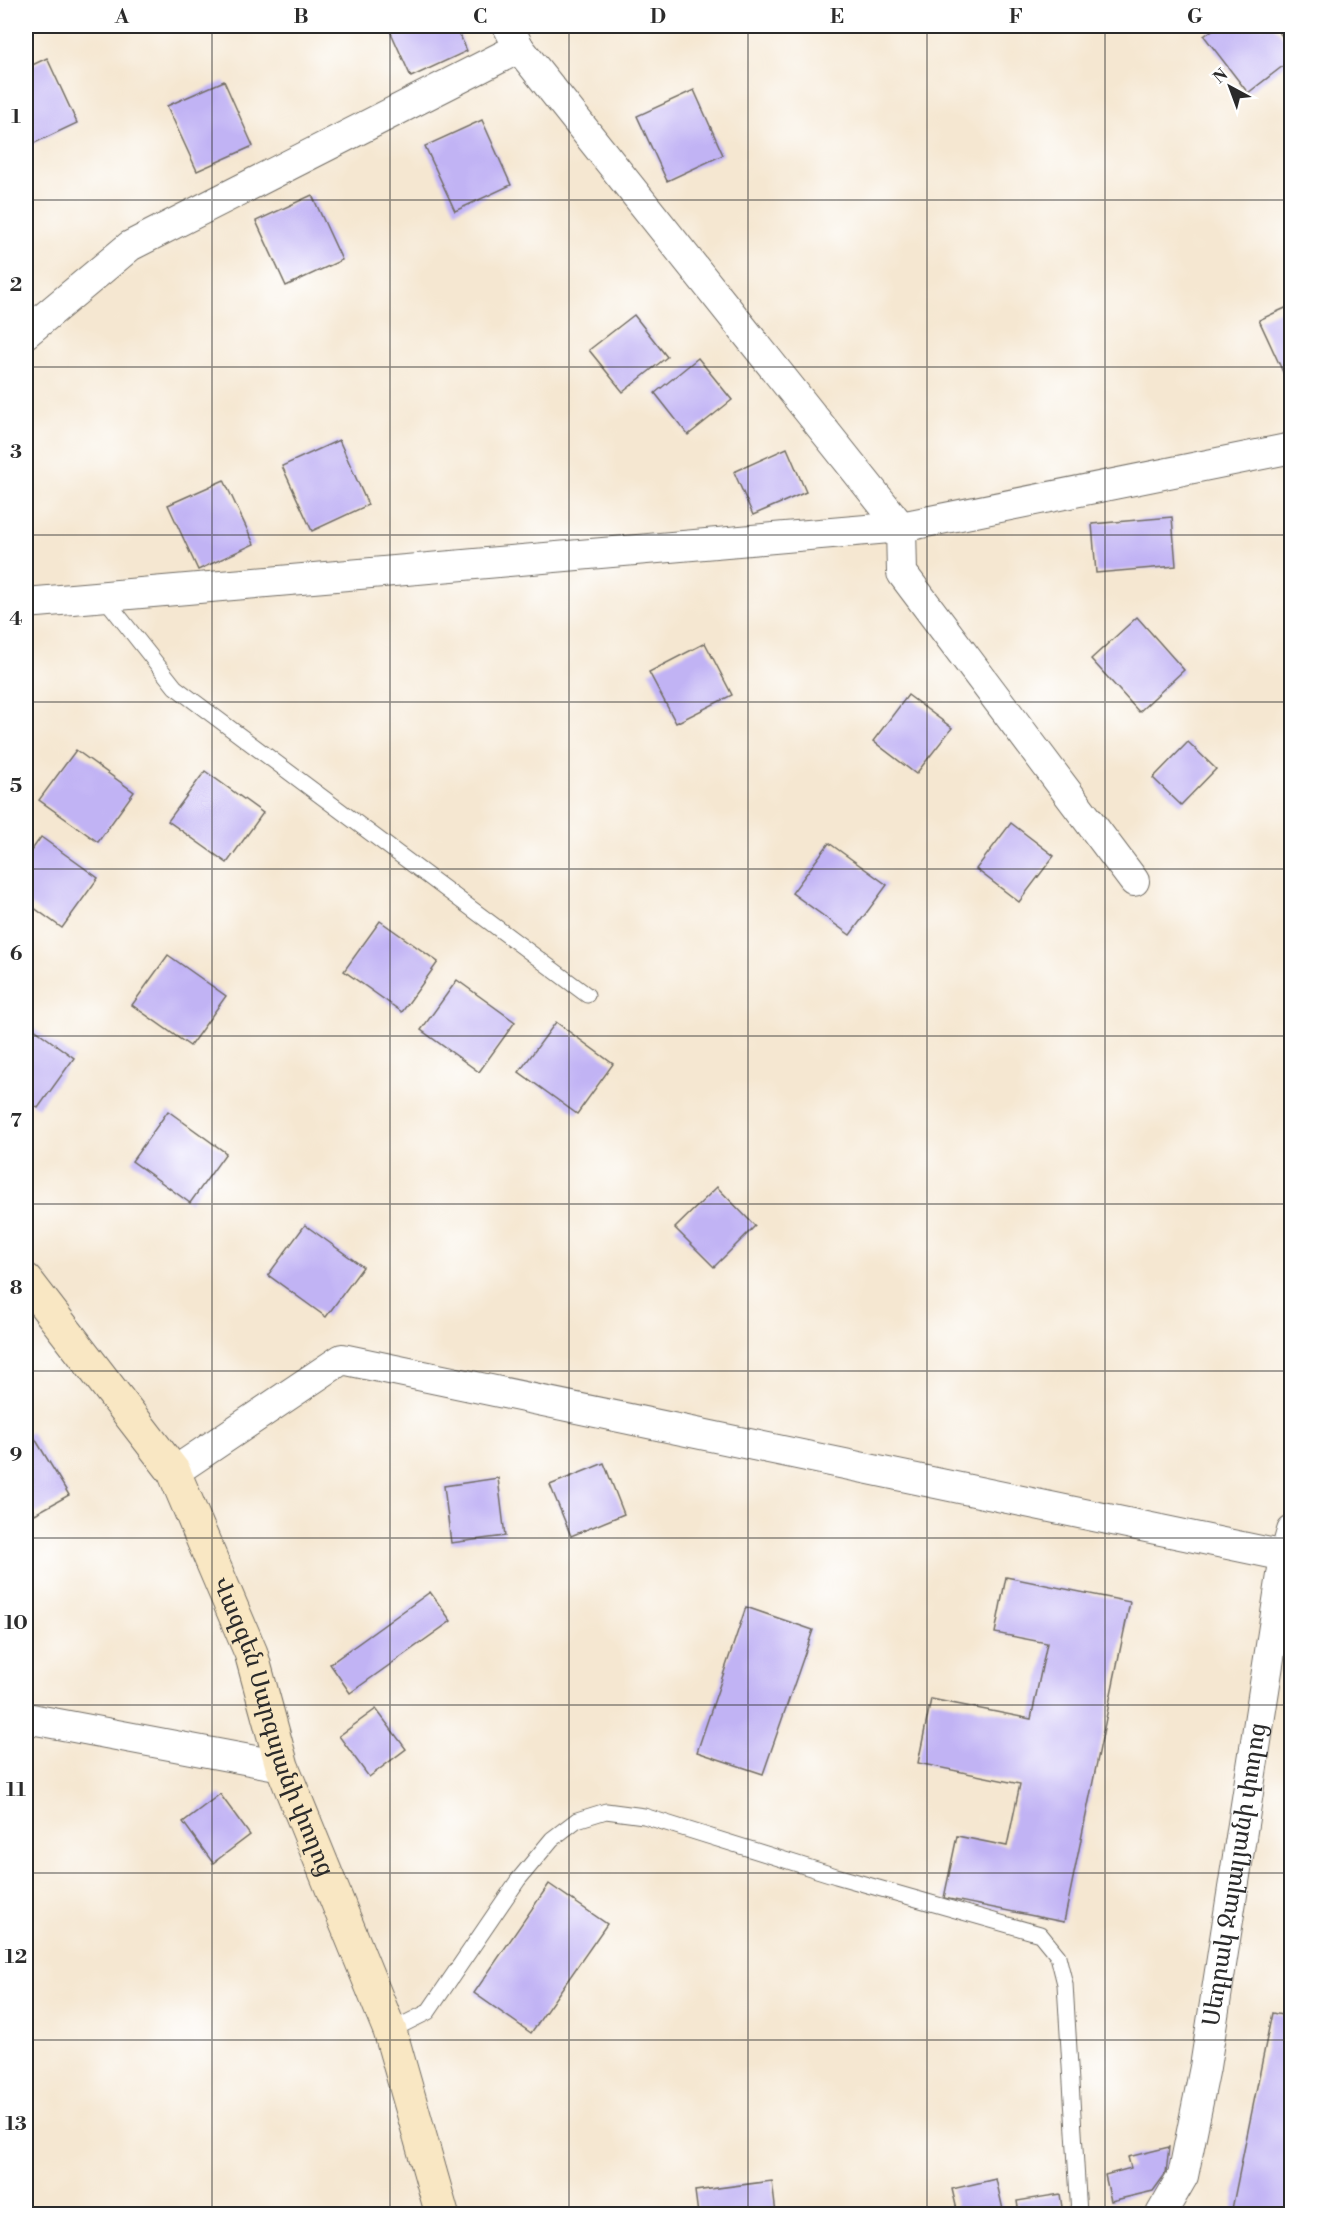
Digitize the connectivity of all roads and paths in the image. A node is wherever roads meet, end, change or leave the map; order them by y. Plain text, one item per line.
1 (514, 37) edge
2 (26, 333) edge
3 (1292, 448) edge
4 (901, 527) junction
5 (103, 596) junction
6 (26, 603) edge
7 (1134, 881) dead end
8 (587, 995) dead end
9 (26, 1280) edge
10 (174, 1472) junction
11 (1288, 1543) edge
12 (26, 1718) edge
13 (282, 1766) junction
14 (390, 2031) junction
15 (442, 2214) edge
16 (1079, 2214) edge
17 (1161, 2214) edge

1 - 2 street
1 - 4 street
3 - 4 street
4 - 5 street
4 - 7 street
5 - 6 street
5 - 8 lane
9 - 10 street, Վազգեն Սարգսյանի փողոց
10 - 11 street
10 - 13 street, Վազգեն Սարգսյանի փողոց
11 - 17 street, Սեդրակ Ջալալյանի փողոց
12 - 13 street
13 - 14 street, Վազգեն Սարգսյանի փողոց
14 - 15 street, Վազգեն Սարգսյանի փողոց
14 - 16 lane

